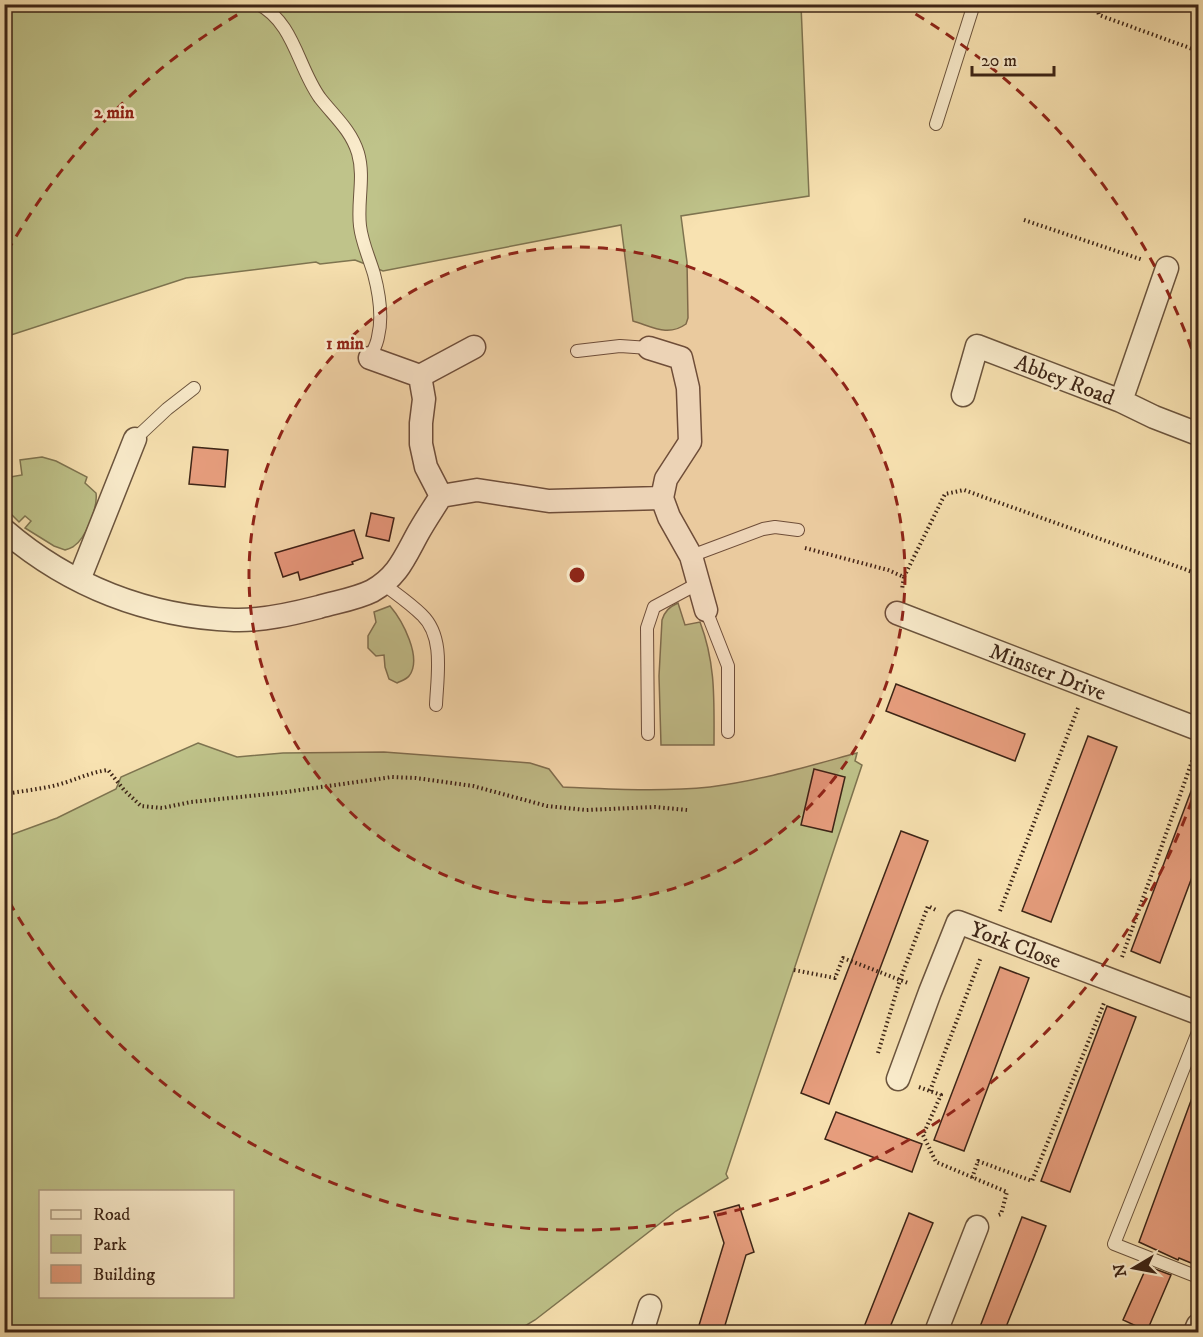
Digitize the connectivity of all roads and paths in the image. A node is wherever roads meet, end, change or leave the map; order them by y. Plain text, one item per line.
1 (258, 4) edge
2 (974, 4) edge
3 (1096, 4) edge
4 (1198, 51) edge
5 (936, 124) dead end
6 (1024, 220) dead end
7 (1167, 268) joint
8 (1192, 277) dead end
9 (1198, 287) edge
10 (474, 347) dead end
11 (649, 348) joint
12 (577, 351) dead end
13 (370, 358) joint
14 (420, 376) junction
15 (194, 388) dead end
16 (963, 395) dead end
17 (1121, 400) junction
18 (1198, 434) edge
19 (135, 439) joint
20 (441, 496) junction
21 (662, 498) junction
22 (4, 530) edge
23 (798, 530) dead end
24 (800, 546) dead end
25 (691, 555) junction
26 (1198, 574) edge
27 (904, 577) junction
28 (79, 580) junction
29 (382, 583) junction
30 (699, 583) junction
31 (706, 610) joint
32 (897, 613) joint
33 (1086, 686) junction
34 (436, 705) dead end
35 (1198, 729) edge
36 (728, 732) dead end
37 (648, 734) dead end
38 (1198, 744) edge
39 (6, 798) dead end
40 (687, 810) dead end
41 (991, 934) junction
42 (794, 970) dead end
43 (1113, 981) junction
44 (930, 992) junction
45 (1198, 1013) edge
46 (1198, 1032) edge
47 (898, 1079) joint
48 (930, 1091) junction
49 (972, 1178) junction
50 (977, 1227) joint
51 (1198, 1277) edge
52 (650, 1306) dead end
53 (1198, 1325) edge
54 (642, 1332) edge
55 (936, 1332) edge
56 (1195, 1332) edge

1 - 13 lane
2 - 5 lane
3 - 4 path
6 - 7 path
7 - 17 street
8 - 9 path
10 - 14 street
11 - 12 lane
11 - 21 street
13 - 14 street
14 - 20 street
15 - 19 lane
16 - 17 street, Abbey Road
17 - 18 street, Abbey Road
19 - 28 street
20 - 21 street
20 - 29 street
21 - 25 street
22 - 28 street
23 - 25 lane
24 - 27 path
25 - 30 street
26 - 27 path
27 - 32 path
28 - 29 street
29 - 34 lane
30 - 31 street
30 - 37 lane
31 - 36 lane
32 - 33 street, Minster Drive
33 - 35 street, Minster Drive
33 - 41 path
38 - 43 path
39 - 40 path
41 - 43 street, York Close
41 - 44 street, York Close
41 - 48 path
42 - 44 path
43 - 45 street, York Close
43 - 49 path
44 - 47 street, York Close
46 - 51 lane
47 - 48 path
48 - 49 path
49 - 50 path
50 - 55 street
52 - 54 street
53 - 56 street

